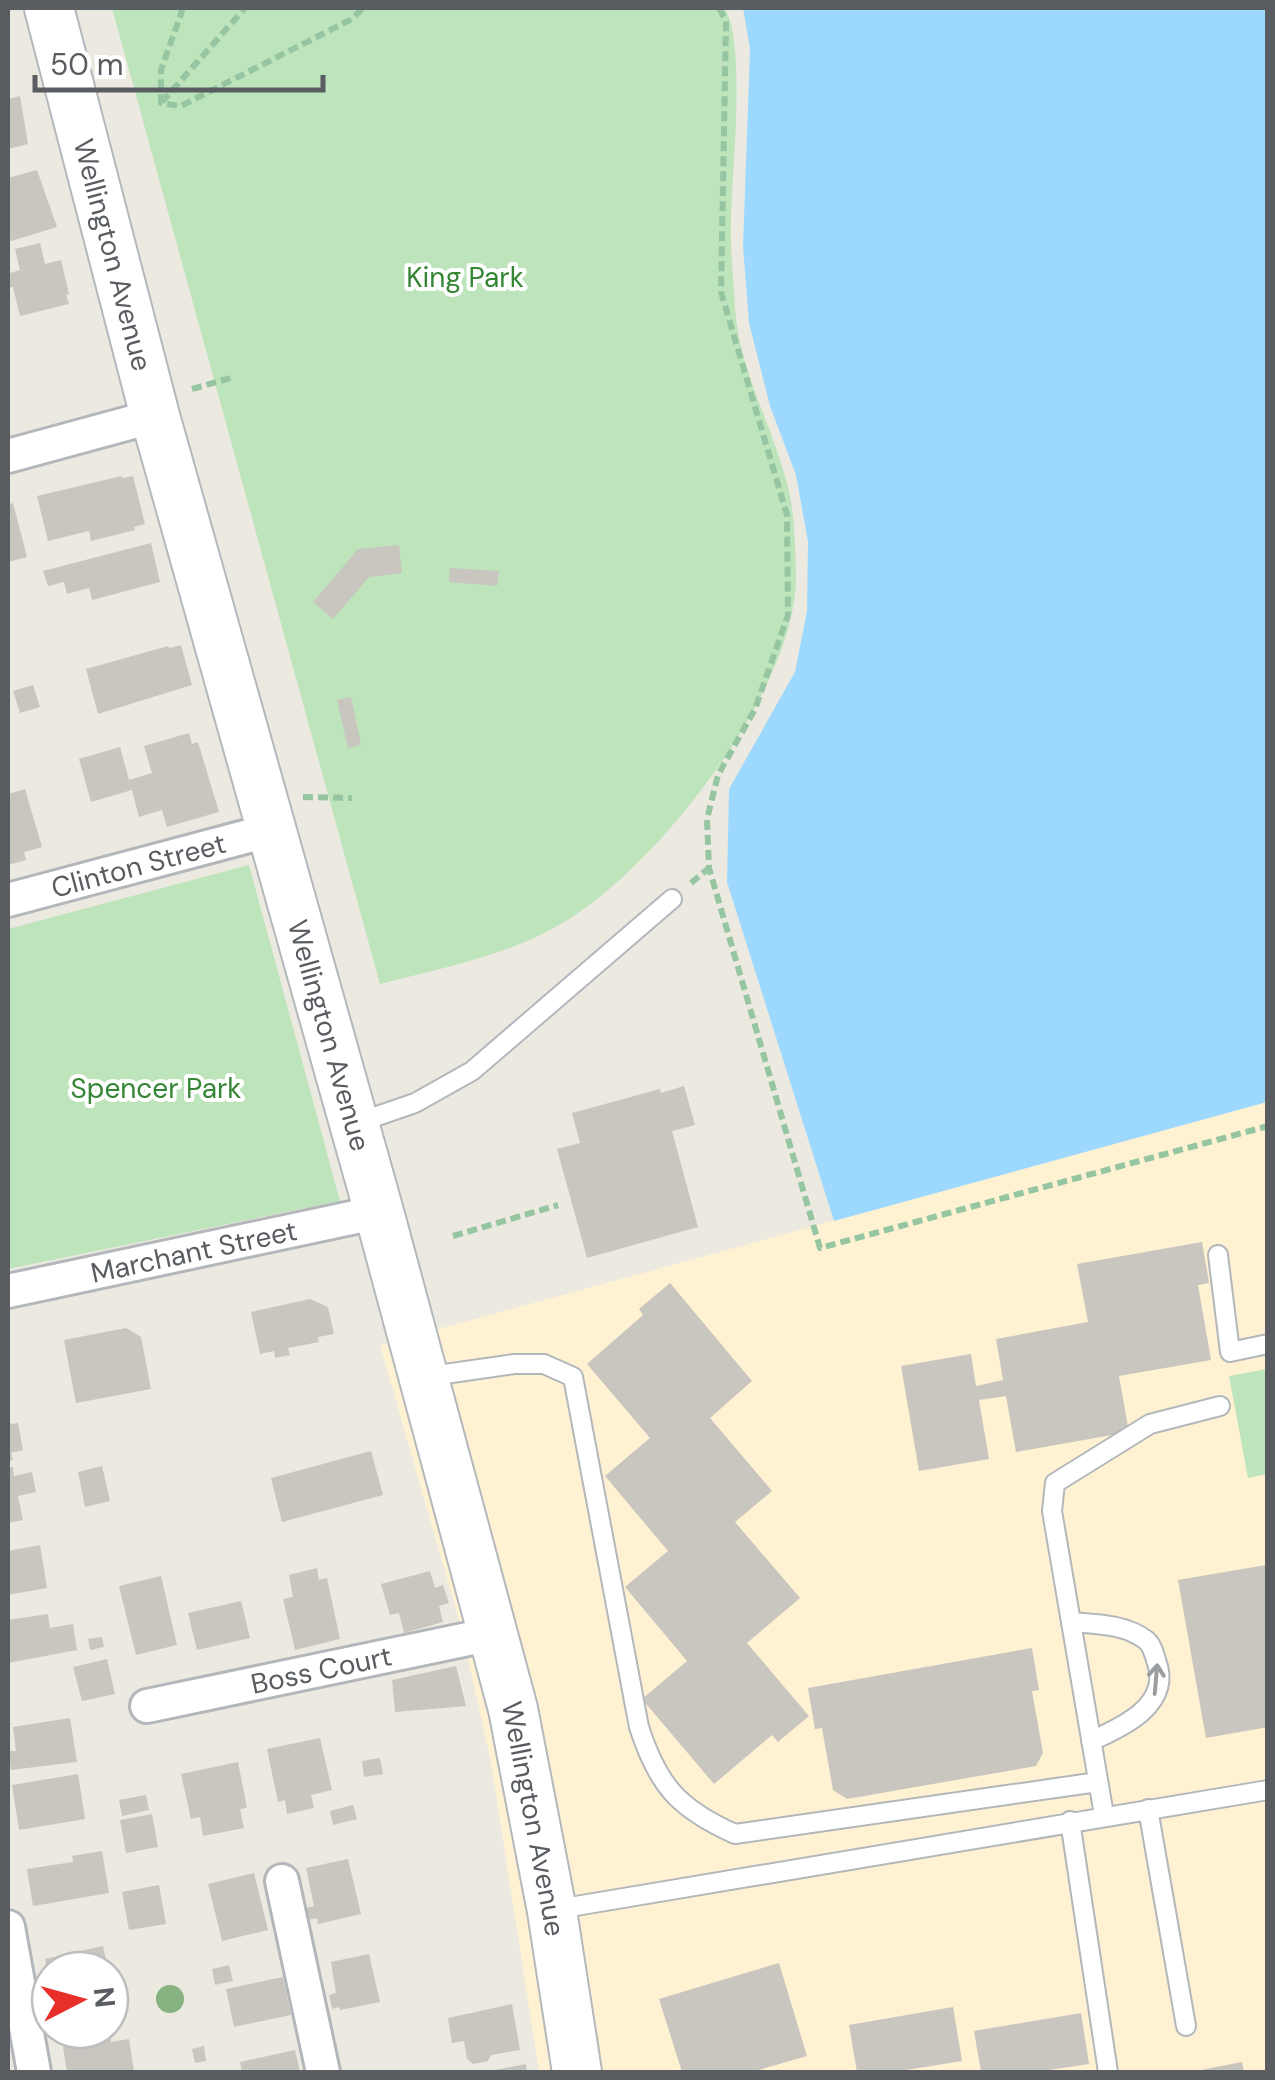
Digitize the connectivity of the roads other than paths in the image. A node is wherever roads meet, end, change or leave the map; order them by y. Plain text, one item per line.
1 (49, 8) edge
2 (154, 416) junction
3 (8, 456) edge
4 (270, 830) junction
5 (672, 899) dead end
6 (8, 900) edge
7 (354, 1124) junction
8 (378, 1212) junction
9 (1218, 1255) dead end
10 (8, 1291) edge
11 (1268, 1344) edge
12 (424, 1377) junction
13 (1220, 1406) dead end
14 (1071, 1622) junction
15 (492, 1634) junction
16 (147, 1706) dead end
17 (1091, 1741) junction
18 (1098, 1782) junction
19 (1268, 1790) edge
20 (1148, 1809) junction
21 (1104, 1816) junction
22 (1070, 1821) junction
23 (282, 1881) dead end
24 (552, 1910) junction
25 (8, 1927) edge
26 (1186, 2026) dead end
27 (574, 2051) edge
28 (34, 2072) edge
29 (323, 2072) edge
30 (592, 2072) edge
31 (1108, 2072) edge

1 - 2 main road, Wellington Avenue
2 - 3 street
2 - 4 main road, Wellington Avenue
4 - 6 street, Clinton Street
4 - 7 main road, Wellington Avenue
5 - 7 lane
7 - 8 main road, Wellington Avenue
8 - 10 street, Marchant Street
8 - 12 main road, Wellington Avenue
9 - 11 lane
12 - 15 main road, Wellington Avenue
12 - 18 lane
13 - 14 lane
14 - 17 lane
17 -> 14 lane
15 - 16 street, Boss Court
15 - 24 main road, Wellington Avenue
17 - 18 lane
18 - 21 lane
19 - 20 lane
20 - 21 lane
20 - 26 lane
21 - 22 lane
22 - 24 lane
22 - 31 lane
23 - 29 street
24 - 27 main road, Wellington Avenue
25 - 28 street
27 - 30 main road, Wellington Avenue

